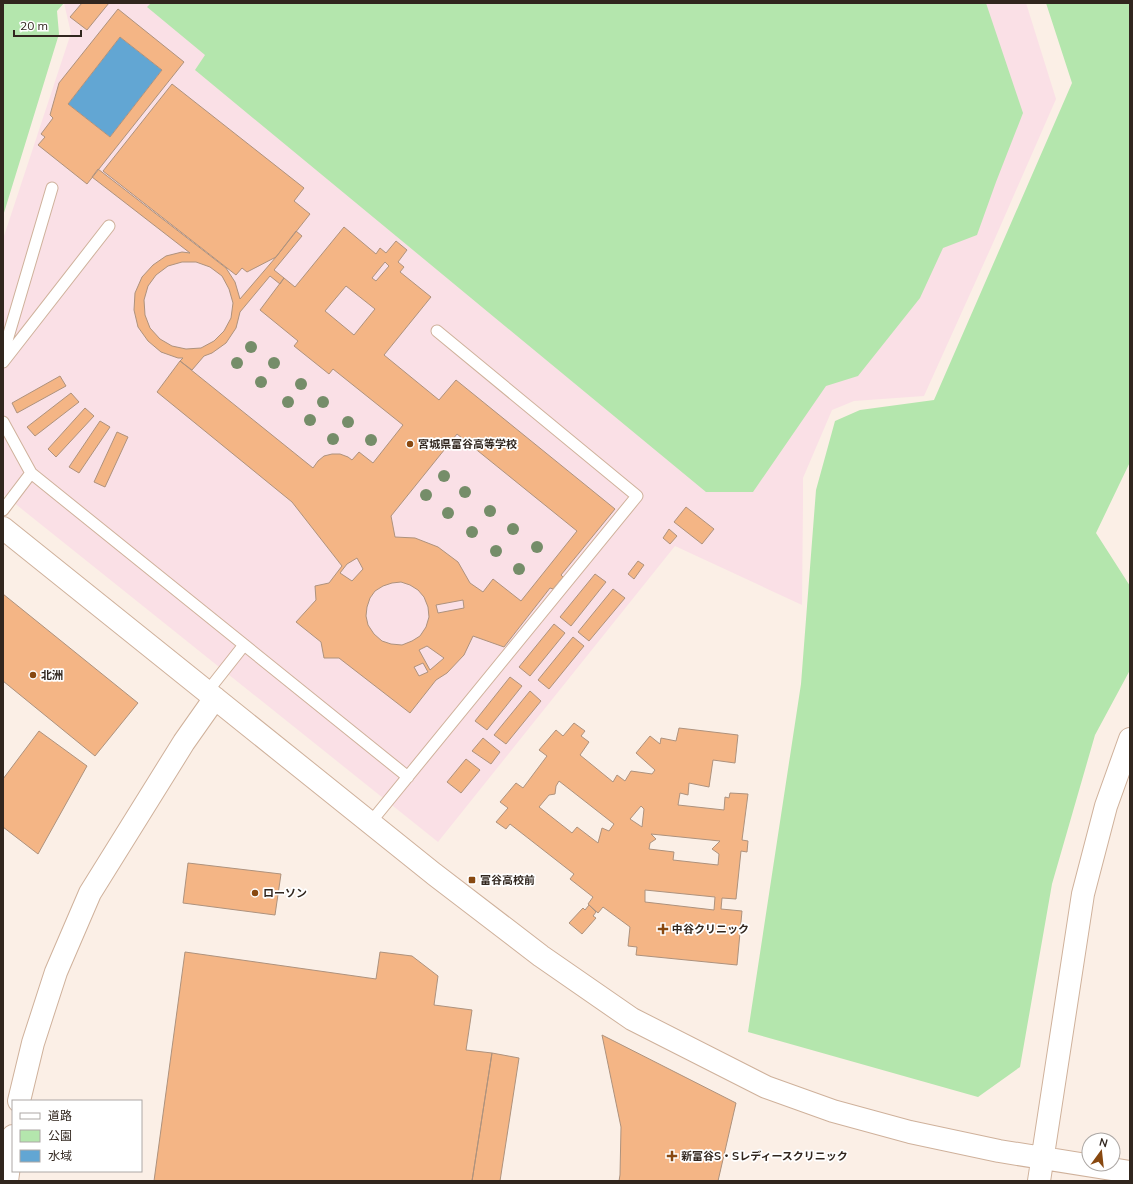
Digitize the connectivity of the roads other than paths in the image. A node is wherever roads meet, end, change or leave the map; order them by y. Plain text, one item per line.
1 (52, 188) dead end
2 (109, 226) dead end
3 (437, 331) dead end
4 (3, 354) edge
5 (3, 362) edge
6 (3, 422) edge
7 (31, 473) junction
8 (3, 510) edge
9 (3, 528) edge
10 (244, 645) junction
11 (211, 695) junction
12 (1130, 739) edge
13 (408, 777) junction
14 (370, 823) junction
15 (19, 1100) edge
16 (12, 1144) edge
17 (1042, 1158) junction
18 (1130, 1172) edge
19 (7, 1181) edge
20 (1039, 1181) edge

1 - 4 lane
2 - 5 lane
3 - 13 lane
6 - 7 lane
7 - 8 lane
7 - 10 lane
9 - 11 street
10 - 11 lane
10 - 13 lane
11 - 14 street
11 - 15 street
12 - 17 street
13 - 14 lane
14 - 17 street
16 - 19 street
17 - 18 street
17 - 20 street

